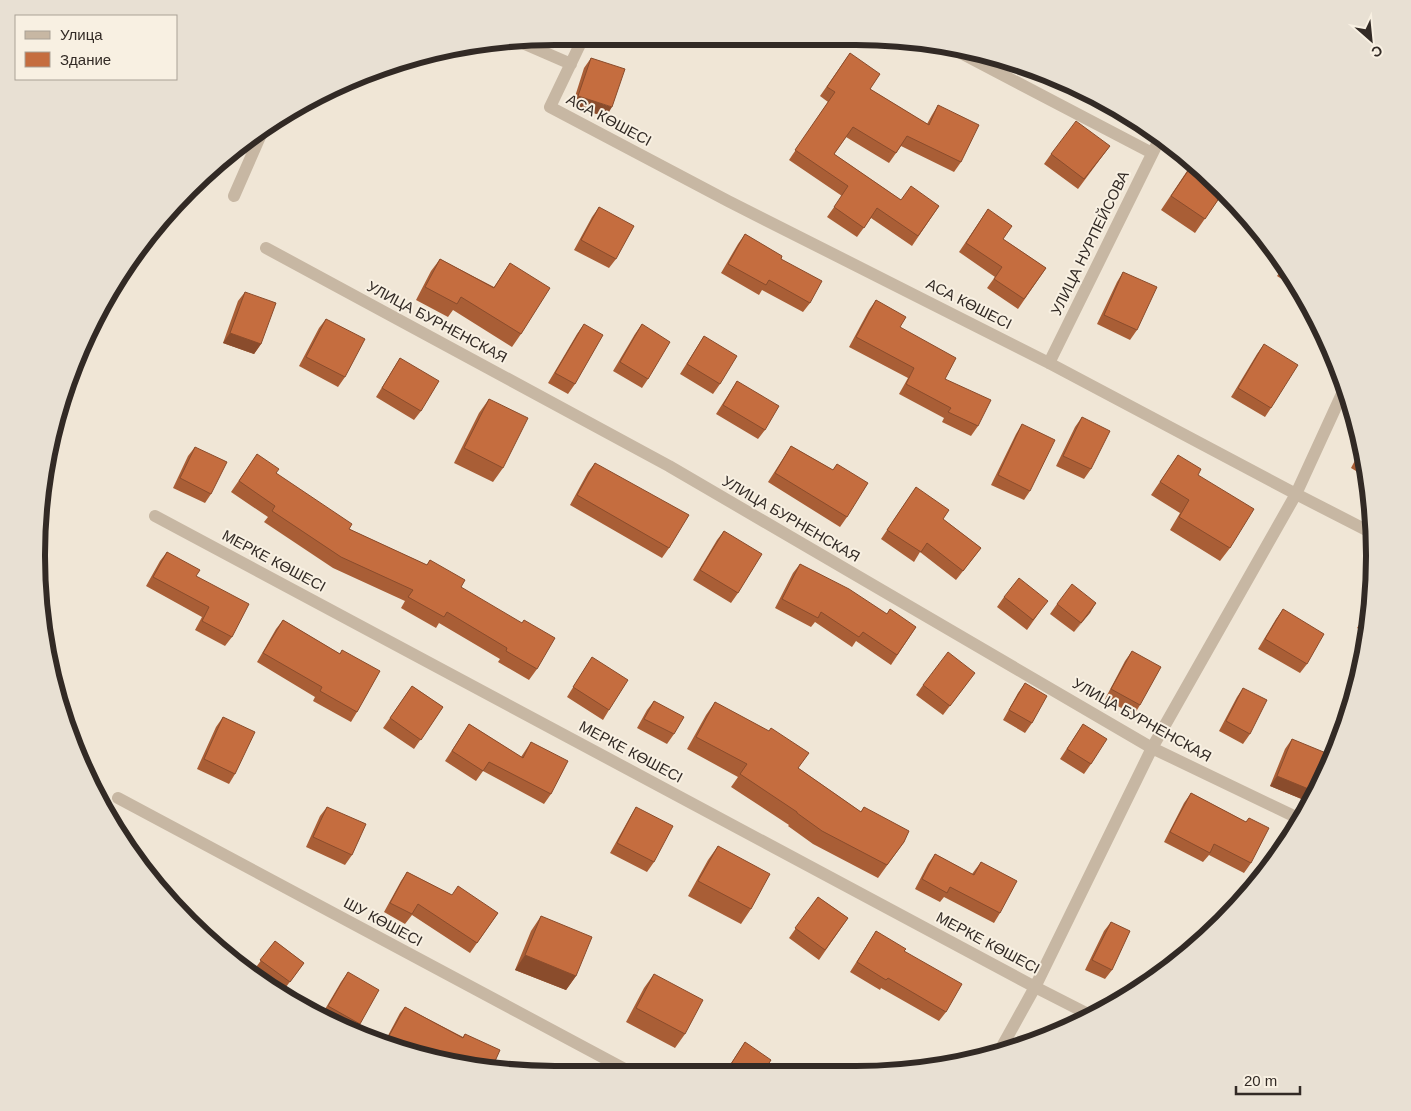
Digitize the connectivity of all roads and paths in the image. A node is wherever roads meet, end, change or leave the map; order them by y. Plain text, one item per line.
1 (580, 45) edge
2 (529, 46) edge
3 (971, 58) edge
4 (571, 64) junction
5 (258, 141) edge
6 (1157, 144) edge
7 (1152, 153) junction
8 (234, 196) dead end
9 (266, 248) dead end
10 (1049, 363) junction
11 (1341, 397) edge
12 (1296, 494) junction
13 (155, 516) dead end
14 (1365, 530) edge
15 (1152, 748) junction
16 (118, 798) dead end
17 (1295, 816) edge
18 (1035, 987) junction
19 (1084, 1012) edge
20 (1003, 1044) edge
21 (619, 1066) edge

1 - 4 street
2 - 4 street
3 - 7 street
4 - 10 street, АСА КӨШЕСІ
5 - 8 street
6 - 7 street, УЛИЦА НУРПЕЙСОВА
7 - 10 street, УЛИЦА НУРПЕЙСОВА
9 - 15 street, УЛИЦА БУРНЕНСКАЯ
10 - 12 street, АСА КӨШЕСІ
11 - 12 street
12 - 14 street, АСА КӨШЕСІ
12 - 15 street
13 - 18 street, МЕРКЕ КӨШЕСІ
15 - 17 street, УЛИЦА БУРНЕНСКАЯ
15 - 18 street
16 - 21 street, ШУ КӨШЕСІ
18 - 19 street, МЕРКЕ КӨШЕСІ
18 - 20 street

